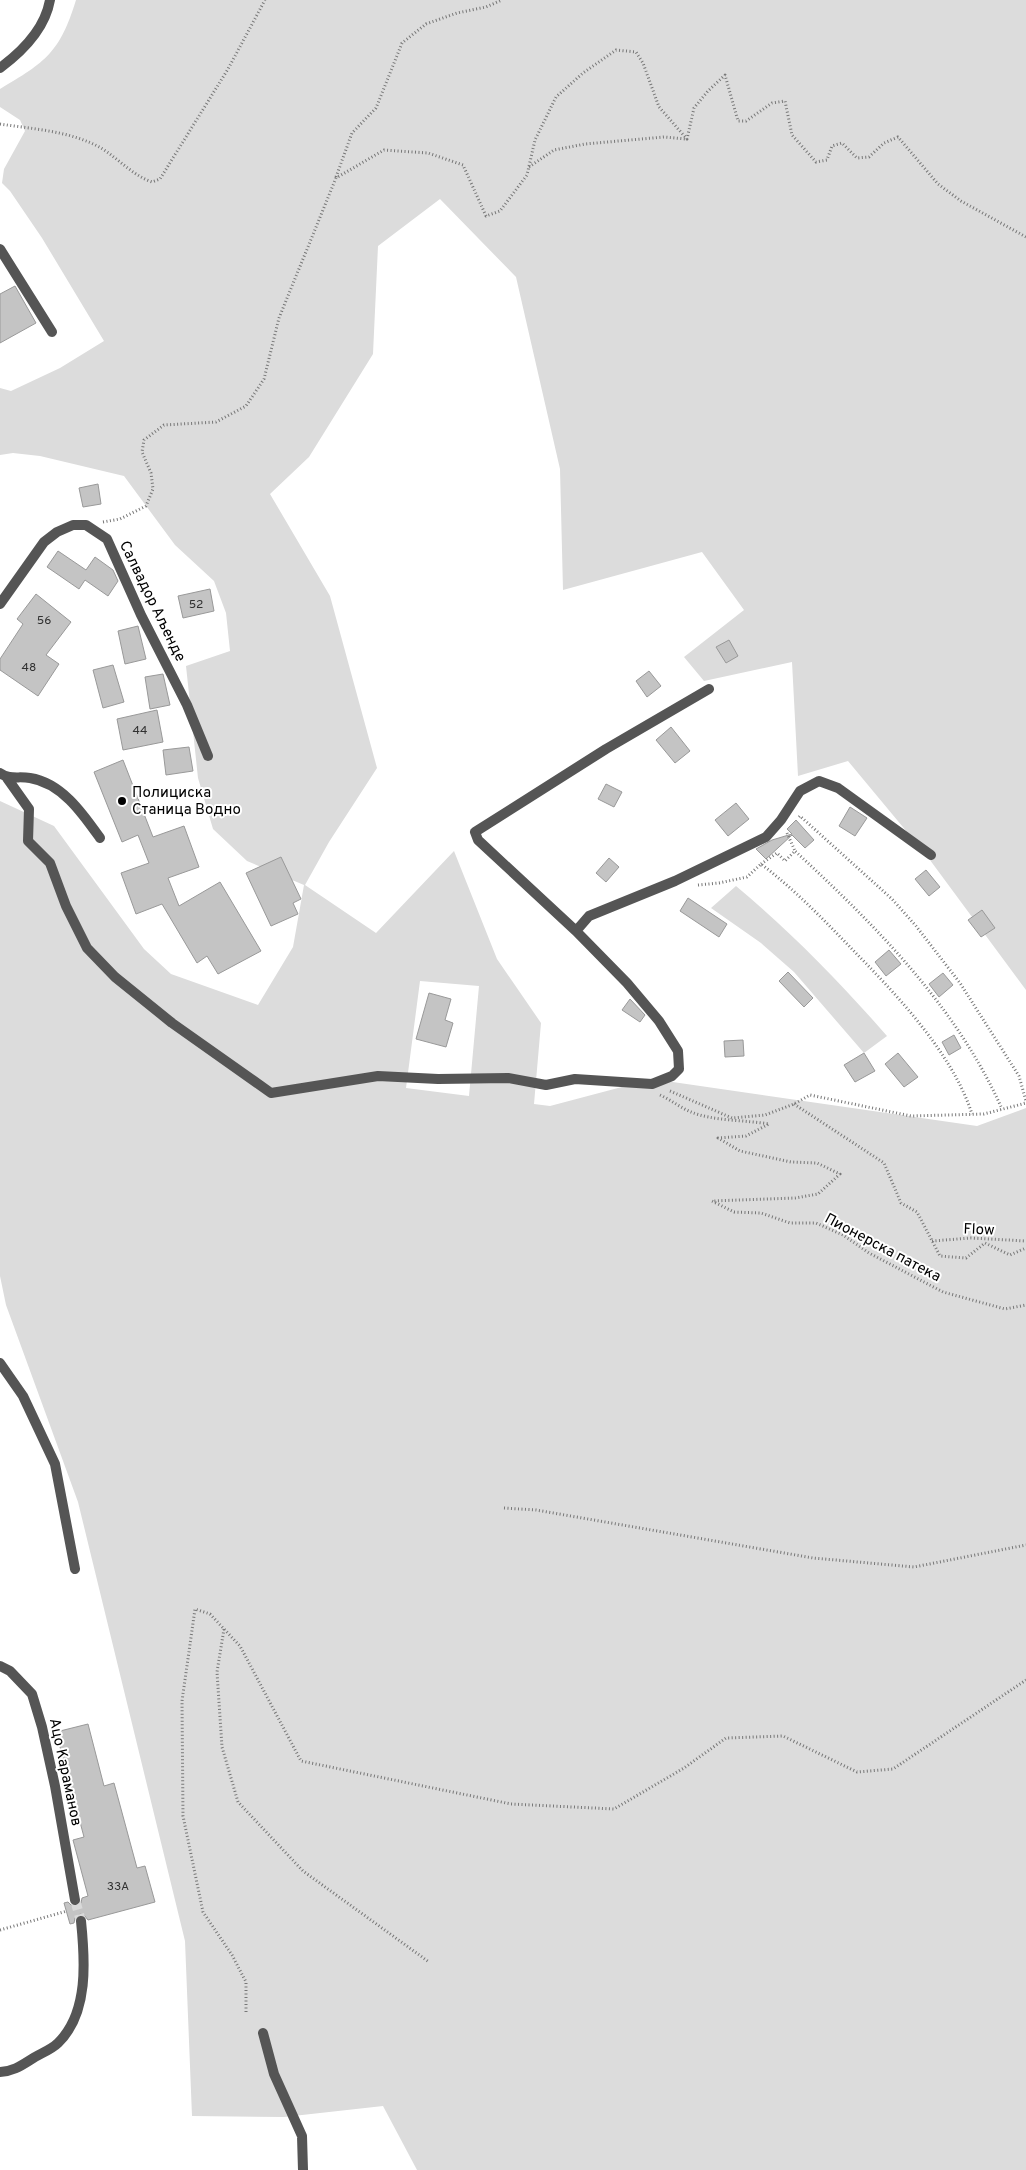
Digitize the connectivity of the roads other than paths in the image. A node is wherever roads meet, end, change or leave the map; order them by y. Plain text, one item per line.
1 (50, 0) edge
2 (0, 68) edge
3 (0, 249) edge
4 (52, 332) dead end
5 (0, 604) edge
6 (708, 689) dead end
7 (208, 756) dead end
8 (4, 776) edge
9 (100, 838) dead end
10 (931, 855) dead end
11 (576, 931) junction
12 (0, 1363) edge
13 (76, 1569) dead end
14 (0, 1666) edge
15 (75, 1900) tunnel mouth
16 (81, 1921) tunnel mouth
17 (263, 2033) dead end
18 (0, 2072) edge
19 (303, 2170) edge

1 - 2 street
3 - 4 street
5 - 7 street, Салвадор Аљенде
6 - 11 street
8 - 9 street
8 - 11 street
10 - 11 street
12 - 13 street
14 - 15 street, Ацо Караманов
16 - 18 street
17 - 19 street

